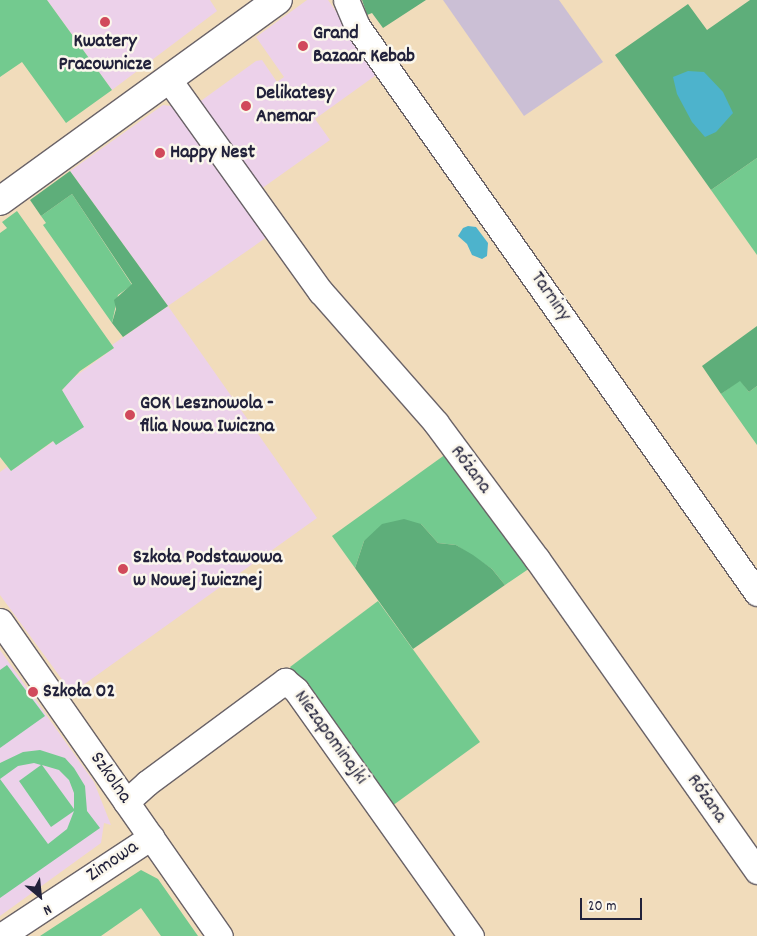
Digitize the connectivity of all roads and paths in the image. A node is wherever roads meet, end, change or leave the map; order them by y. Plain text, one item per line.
1 (278, 0) edge
2 (346, 0) edge
3 (169, 80) junction
4 (0, 202) edge
5 (757, 593) edge
6 (0, 621) edge
7 (126, 802) junction
8 (151, 837) junction
9 (757, 871) edge
10 (1, 936) edge
11 (220, 936) edge
12 (472, 936) edge

1 - 3 street
2 - 5 street, Tarniny
3 - 4 street
3 - 9 street, Różana
6 - 7 street, Szkolna
7 - 8 street, Szkolna
7 - 12 street, Niezapominajki
8 - 10 street, Zimowa
8 - 11 street, Szkolna

